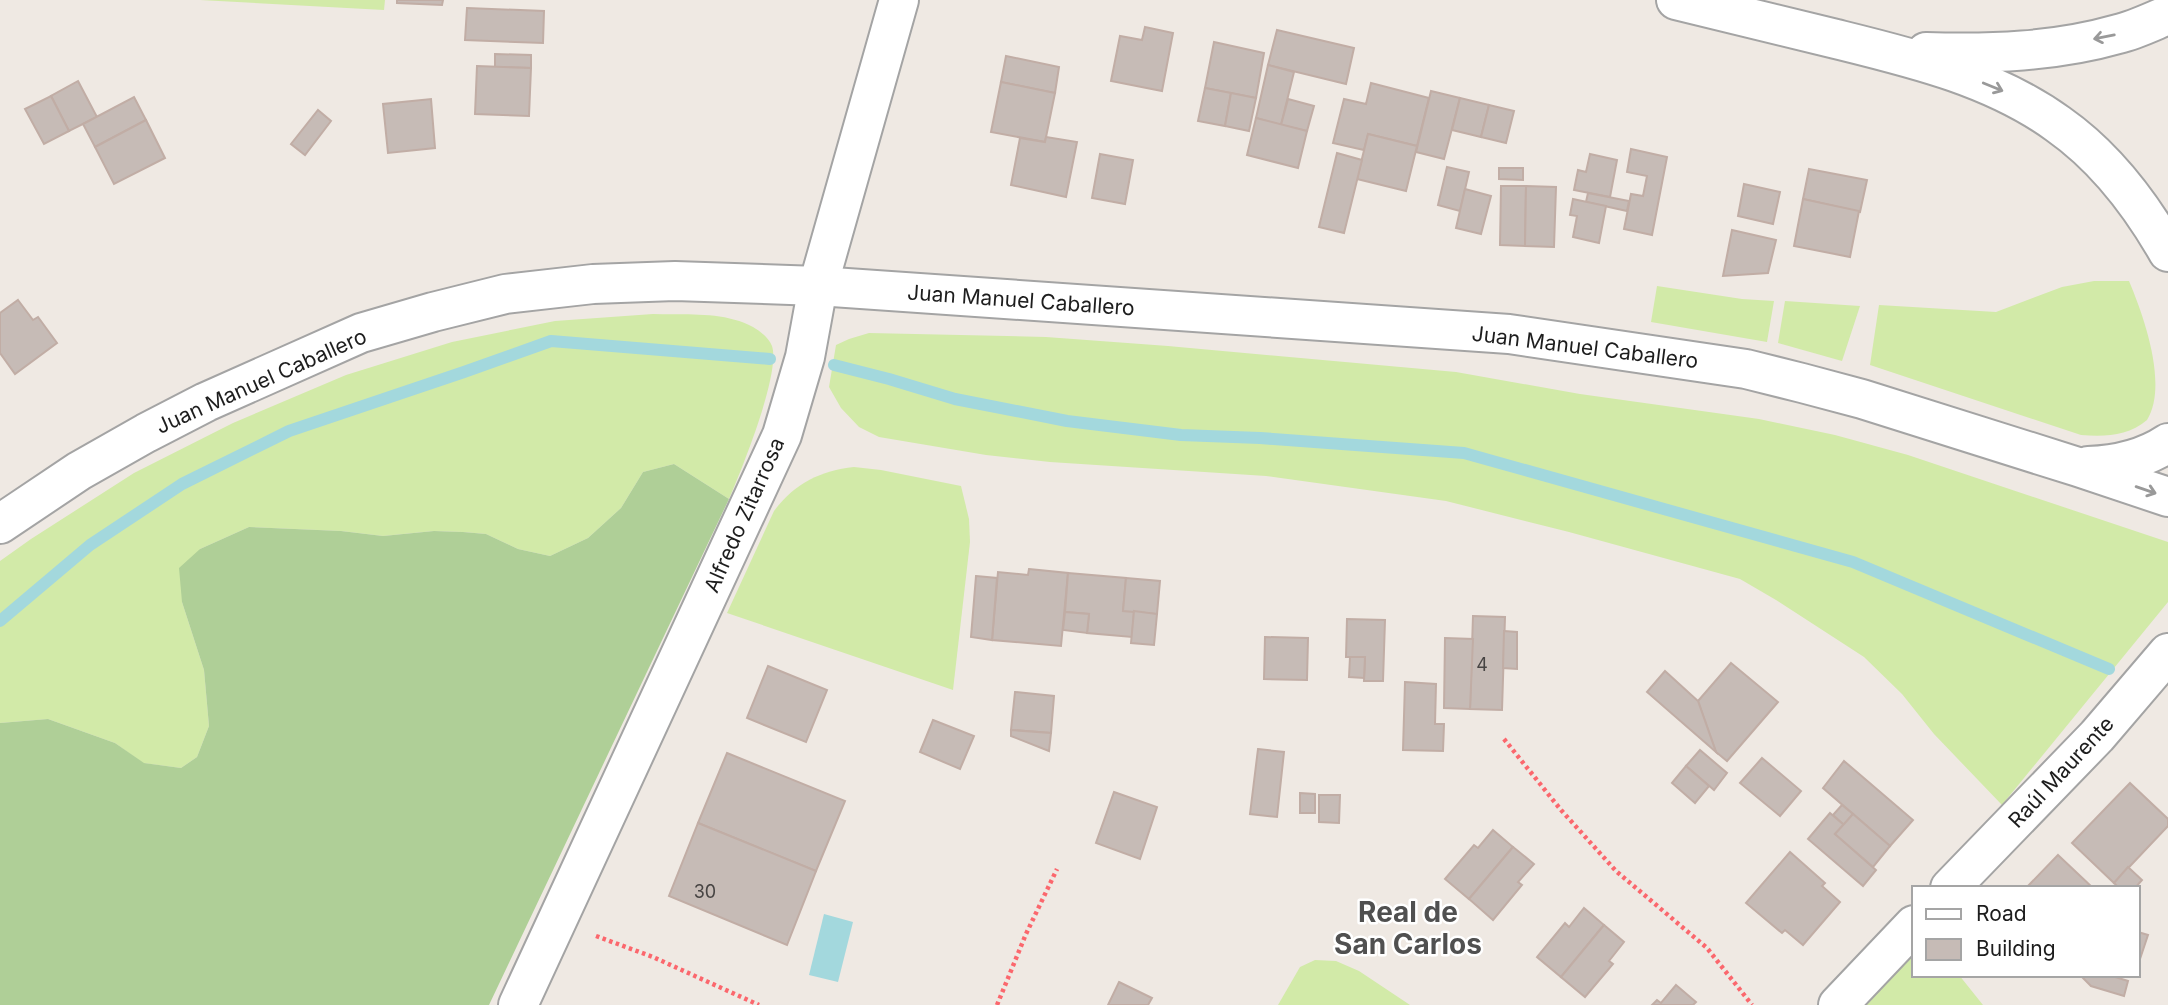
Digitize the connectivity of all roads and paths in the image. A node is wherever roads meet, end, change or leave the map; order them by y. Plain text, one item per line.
1 (899, 0) edge
2 (1676, 0) edge
3 (2168, 15) edge
4 (1882, 50) junction
5 (2168, 252) edge
6 (818, 286) junction
7 (2168, 443) edge
8 (2078, 467) junction
9 (2168, 497) edge
10 (0, 524) edge
11 (2168, 653) edge
12 (1504, 739) dead end
13 (1057, 869) dead end
14 (1952, 886) edge
15 (556, 925) junction
16 (1912, 927) edge
17 (517, 1005) edge
18 (759, 1005) edge
19 (998, 1005) edge
20 (1752, 1005) edge
21 (1838, 1005) edge

1 - 6 street, Alfredo Zitarrosa
2 - 4 street
3 -> 4 street
4 -> 5 street
6 - 8 street, Juan Manuel Caballero
6 - 10 street, Juan Manuel Caballero
6 - 15 street, Alfredo Zitarrosa
7 - 8 street, Juan Manuel Caballero
8 -> 9 street, Juan Manuel Caballero
11 - 14 street, Raúl Maurente
12 - 20 path
13 - 19 path
15 - 17 street, Alfredo Zitarrosa
15 - 18 path
16 - 21 street

